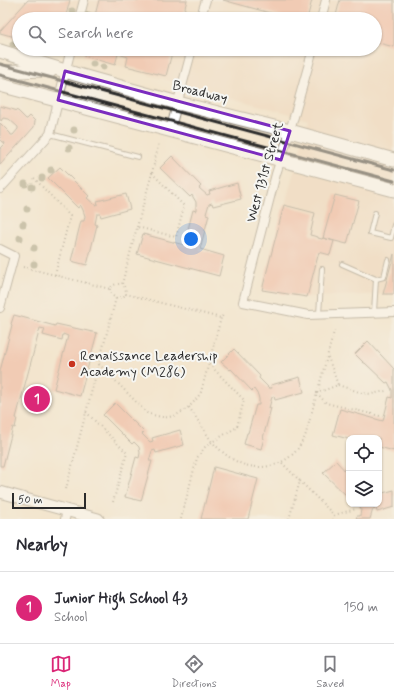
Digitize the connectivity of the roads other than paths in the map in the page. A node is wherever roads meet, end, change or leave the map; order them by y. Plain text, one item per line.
1 (84, 0) edge
2 (206, 0) edge
3 (326, 0) edge
4 (81, 12) edge
5 (202, 12) edge
6 (323, 12) edge
7 (0, 51) edge
8 (12, 55) edge
9 (16, 56) edge
10 (69, 56) edge
11 (190, 56) edge
12 (311, 56) edge
13 (65, 71) junction
14 (0, 72) edge
15 (0, 85) edge
16 (58, 100) junction
17 (178, 103) junction
18 (170, 131) junction
19 (290, 131) junction
20 (50, 134) junction
21 (138, 157) dead end
22 (281, 160) junction
23 (394, 160) edge
24 (0, 189) edge
25 (394, 190) edge
26 (375, 213) dead end
27 (394, 225) edge
28 (0, 250) edge
29 (388, 260) dead end
30 (342, 264) dead end
31 (322, 269) dead end
32 (376, 278) junction
33 (0, 308) edge
34 (374, 312) junction
35 (394, 312) edge
36 (319, 314) junction
37 (0, 492) edge
38 (66, 515) edge
39 (98, 519) edge

1 - 4 street
2 - 5 street
3 - 6 street
7 - 8 main road, Broadway
9 - 13 main road, Broadway
10 - 13 street
11 - 17 street
12 - 19 street, West 131st Street
13 - 14 main road
13 - 16 street
13 - 17 main road, Broadway
15 - 16 main road
16 - 18 main road
16 - 20 street
17 - 18 street
17 - 19 main road, Broadway
18 - 22 main road
19 - 22 street, West 131st Street
19 - 23 main road, Broadway
20 - 21 lane
20 - 24 street
22 - 25 main road
22 - 36 street, West 131st Street
26 - 27 lane
28 - 33 street
29 - 32 lane
30 - 32 lane
31 - 36 lane
32 - 34 lane
34 - 35 street
34 - 36 street
37 - 38 main road
38 - 39 main road

